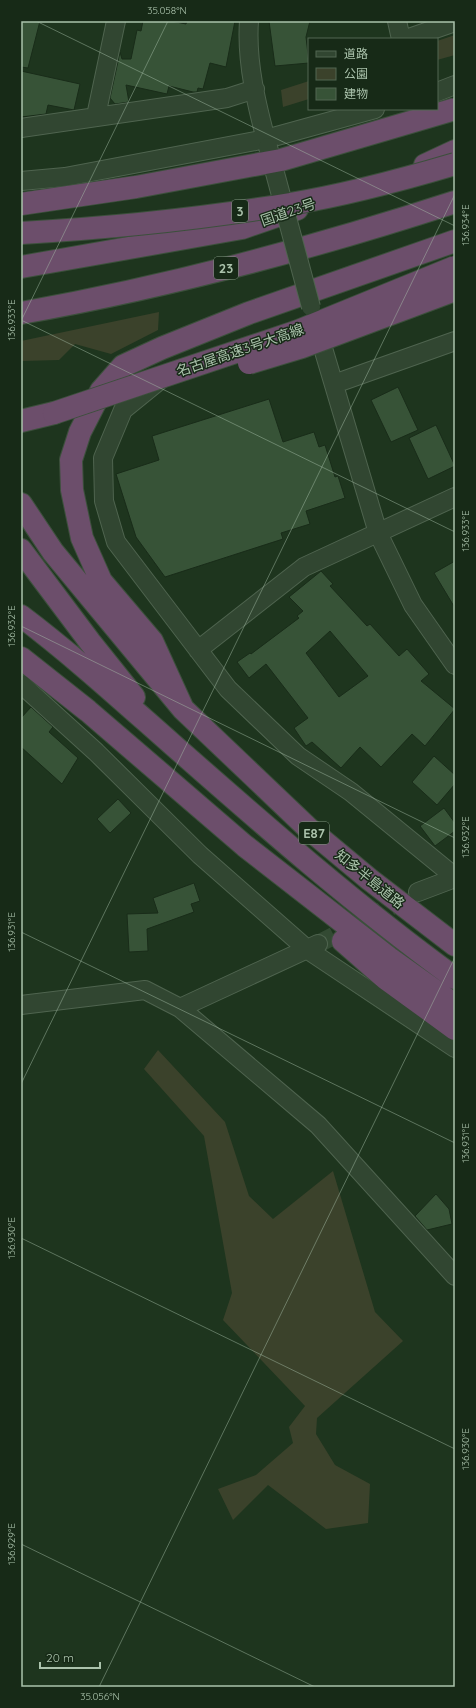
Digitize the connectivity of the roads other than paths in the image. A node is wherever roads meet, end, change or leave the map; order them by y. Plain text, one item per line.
1 (116, 21) edge
2 (249, 21) edge
3 (397, 21) edge
4 (455, 22) edge
5 (401, 38) edge
6 (409, 38) edge
7 (455, 85) edge
8 (255, 89) junction
9 (438, 92) edge
10 (455, 109) edge
11 (372, 110) edge
12 (96, 116) junction
13 (21, 128) edge
14 (267, 143) junction
15 (455, 152) edge
16 (455, 164) edge
17 (21, 181) edge
18 (455, 202) edge
19 (21, 204) edge
20 (21, 233) edge
21 (455, 241) edge
22 (455, 258) edge
23 (21, 267) edge
24 (455, 268) edge
25 (455, 290) edge
26 (313, 312) junction
27 (21, 313) edge
28 (455, 341) edge
29 (334, 384) junction
30 (54, 413) junction
31 (21, 421) edge
32 (455, 497) edge
33 (21, 504) edge
34 (378, 533) junction
35 (21, 550) edge
36 (21, 616) edge
37 (198, 650) junction
38 (21, 658) edge
39 (455, 665) edge
40 (21, 684) edge
41 (183, 709) junction
42 (204, 772) junction
43 (455, 877) edge
44 (289, 881) junction
45 (418, 892) tunnel mouth
46 (455, 945) edge
47 (313, 947) junction
48 (455, 978) edge
49 (455, 1005) edge
50 (21, 1006) edge
51 (180, 1008) junction
52 (455, 1030) edge
53 (455, 1048) edge
54 (455, 1276) edge

1 - 12 street
2 - 8 street
3 - 5 street
4 - 6 street
7 - 9 street
8 - 12 street
8 - 14 street
10 - 19 highway, bridge
11 - 14 street
12 - 13 street
14 - 17 street
14 - 26 street, bridge
15 - 23 highway, 国道23号
16 - 20 highway, 3, bridge
18 - 27 highway, 23
21 - 41 highway
22 - 26 street
24 - 30 highway, 名古屋高速3号大高線, bridge
25 - 30 highway, bridge
26 - 29 street
26 - 37 street
28 - 29 street
29 - 34 street
30 - 31 highway, 名古屋高速3号大高線
32 - 34 street
33 - 41 highway, E87
34 - 37 street
34 - 39 street
35 - 42 highway, E87
36 - 42 highway
37 - 43 street
38 - 44 highway
40 - 47 street
41 - 46 highway, 知多半島道路 / E87
42 - 48 highway, 知多半島道路 / E87
43 - 45 street
44 - 49 highway
44 - 52 highway
47 - 51 street
47 - 53 street
50 - 51 street
51 - 54 street

